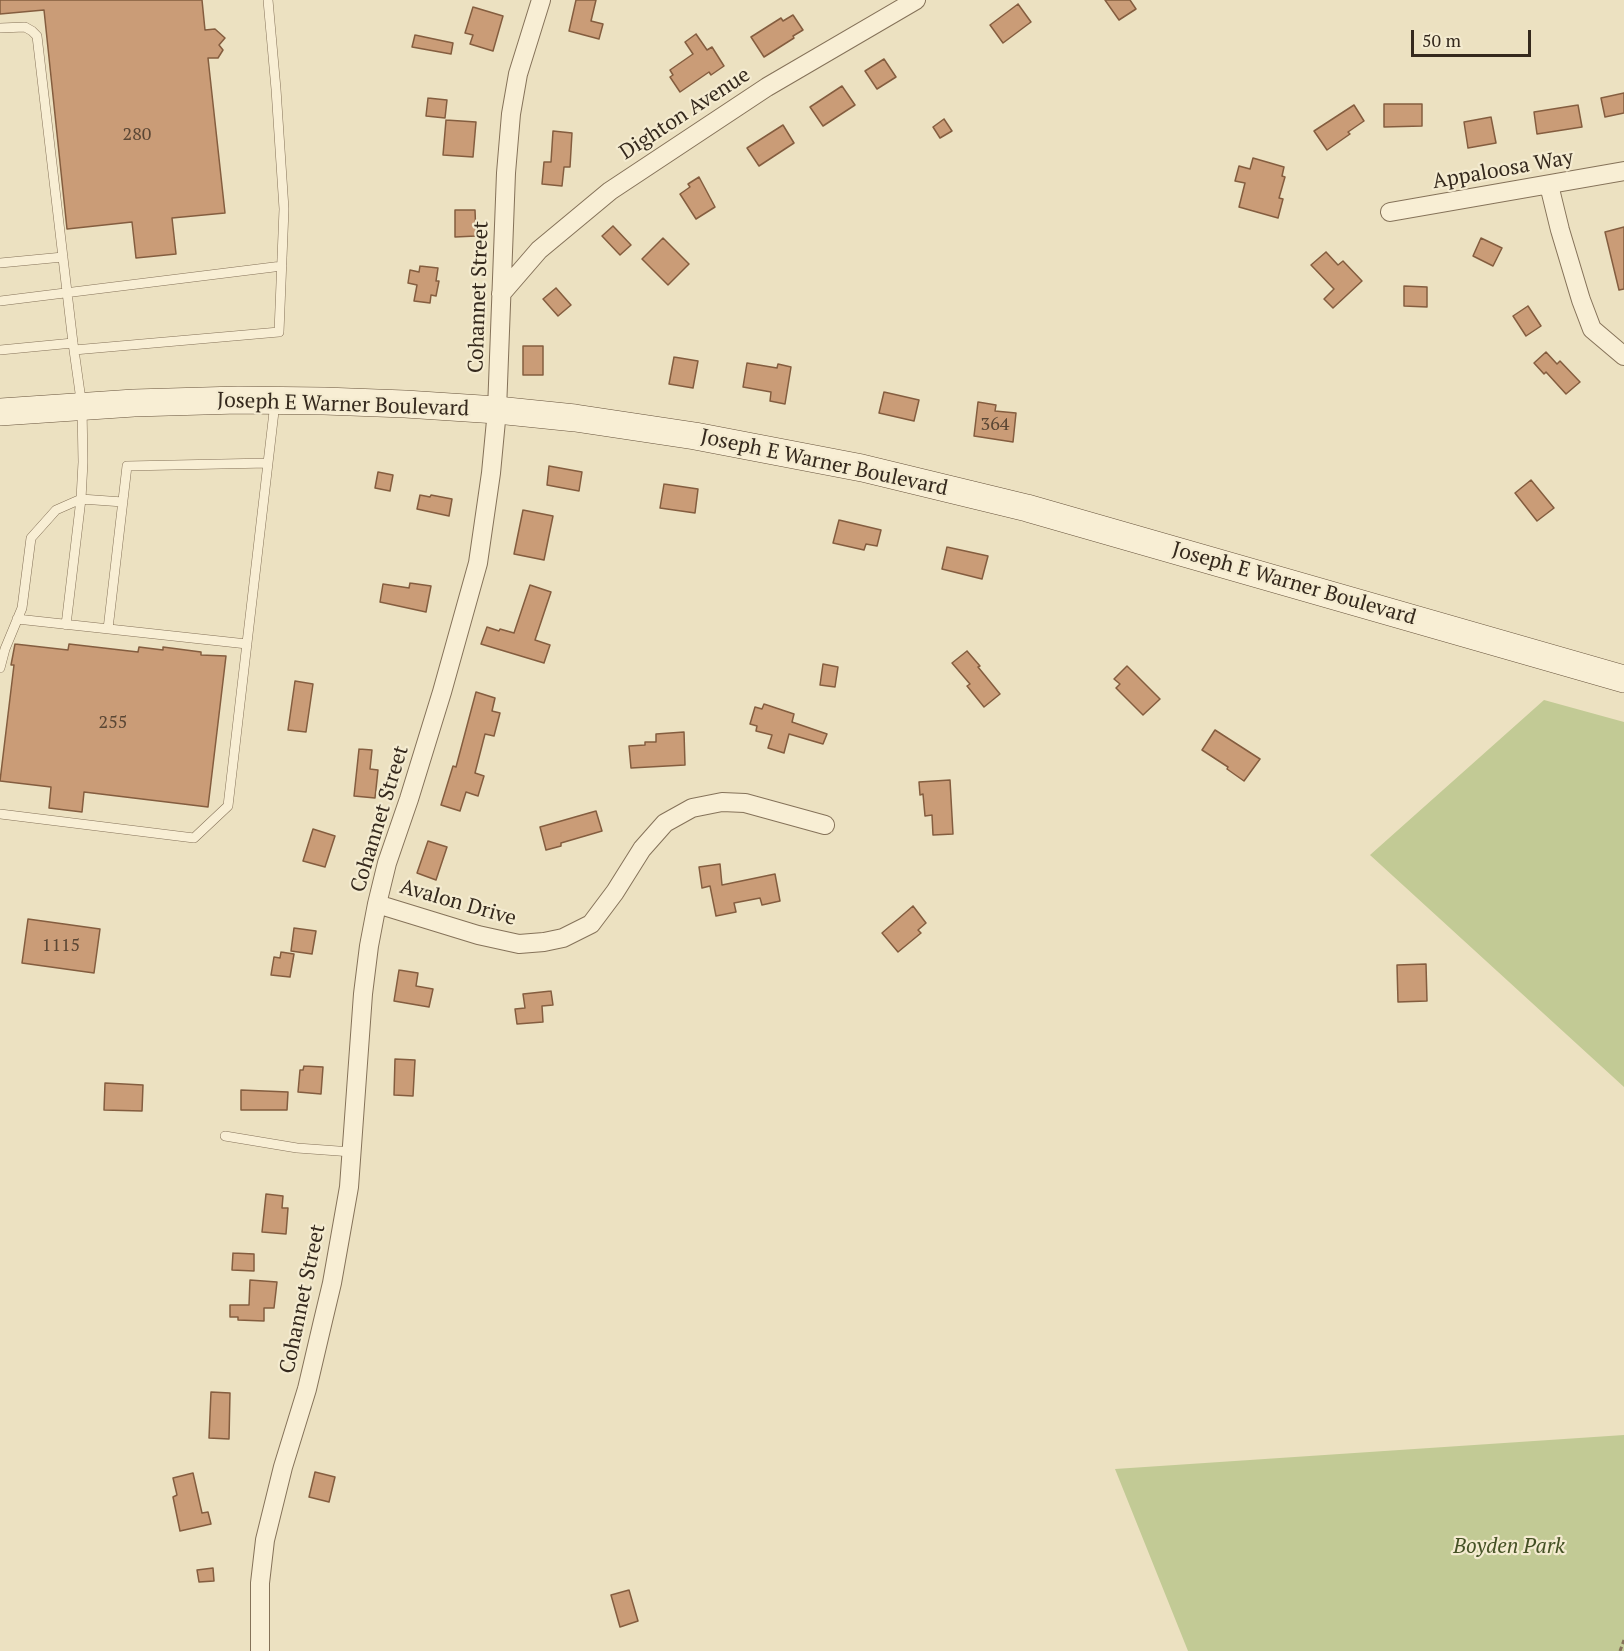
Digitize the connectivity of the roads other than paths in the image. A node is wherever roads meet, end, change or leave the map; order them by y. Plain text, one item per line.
1 (268, 0) edge
2 (542, 0) edge
3 (916, 0) edge
4 (0, 28) edge
5 (1624, 171) edge
6 (1549, 185) junction
7 (1390, 212) dead end
8 (63, 257) junction
9 (0, 263) edge
10 (282, 266) junction
11 (67, 293) junction
12 (501, 294) junction
13 (0, 301) edge
14 (73, 346) junction
15 (0, 350) edge
16 (1624, 356) edge
17 (275, 400) junction
18 (82, 407) junction
19 (497, 410) junction
20 (0, 412) edge
21 (268, 463) junction
22 (81, 499) junction
23 (123, 502) junction
24 (17, 619) junction
25 (66, 625) junction
26 (108, 629) junction
27 (247, 644) junction
28 (0, 668) edge
29 (1624, 679) edge
30 (0, 814) edge
31 (825, 825) dead end
32 (377, 903) junction
33 (225, 1136) dead end
34 (352, 1152) junction
35 (260, 1651) edge

1 - 10 lane
2 - 12 street, Cohannet Street
3 - 12 street, Dighton Avenue
4 - 8 lane
5 - 6 street, Appaloosa Way
6 - 7 street, Appaloosa Way
6 - 16 street
8 - 9 lane
8 - 11 lane
10 - 11 lane
10 - 14 lane
11 - 13 lane
11 - 14 lane
12 - 19 street, Cohannet Street
14 - 15 lane
14 - 18 lane
17 - 18 main road, Joseph E Warner Boulevard
17 - 19 main road, Joseph E Warner Boulevard
17 - 21 lane
18 - 20 main road, Joseph E Warner Boulevard
18 - 22 lane
19 - 29 main road, Joseph E Warner Boulevard
19 - 32 street, Cohannet Street
21 - 23 lane
21 - 27 lane
22 - 23 lane
22 - 24 lane
22 - 25 lane
23 - 26 lane
24 - 25 lane
24 - 28 lane
25 - 26 lane
26 - 27 lane
27 - 30 lane
31 - 32 street, Avalon Drive
32 - 34 street, Cohannet Street
33 - 34 lane
34 - 35 street, Cohannet Street

